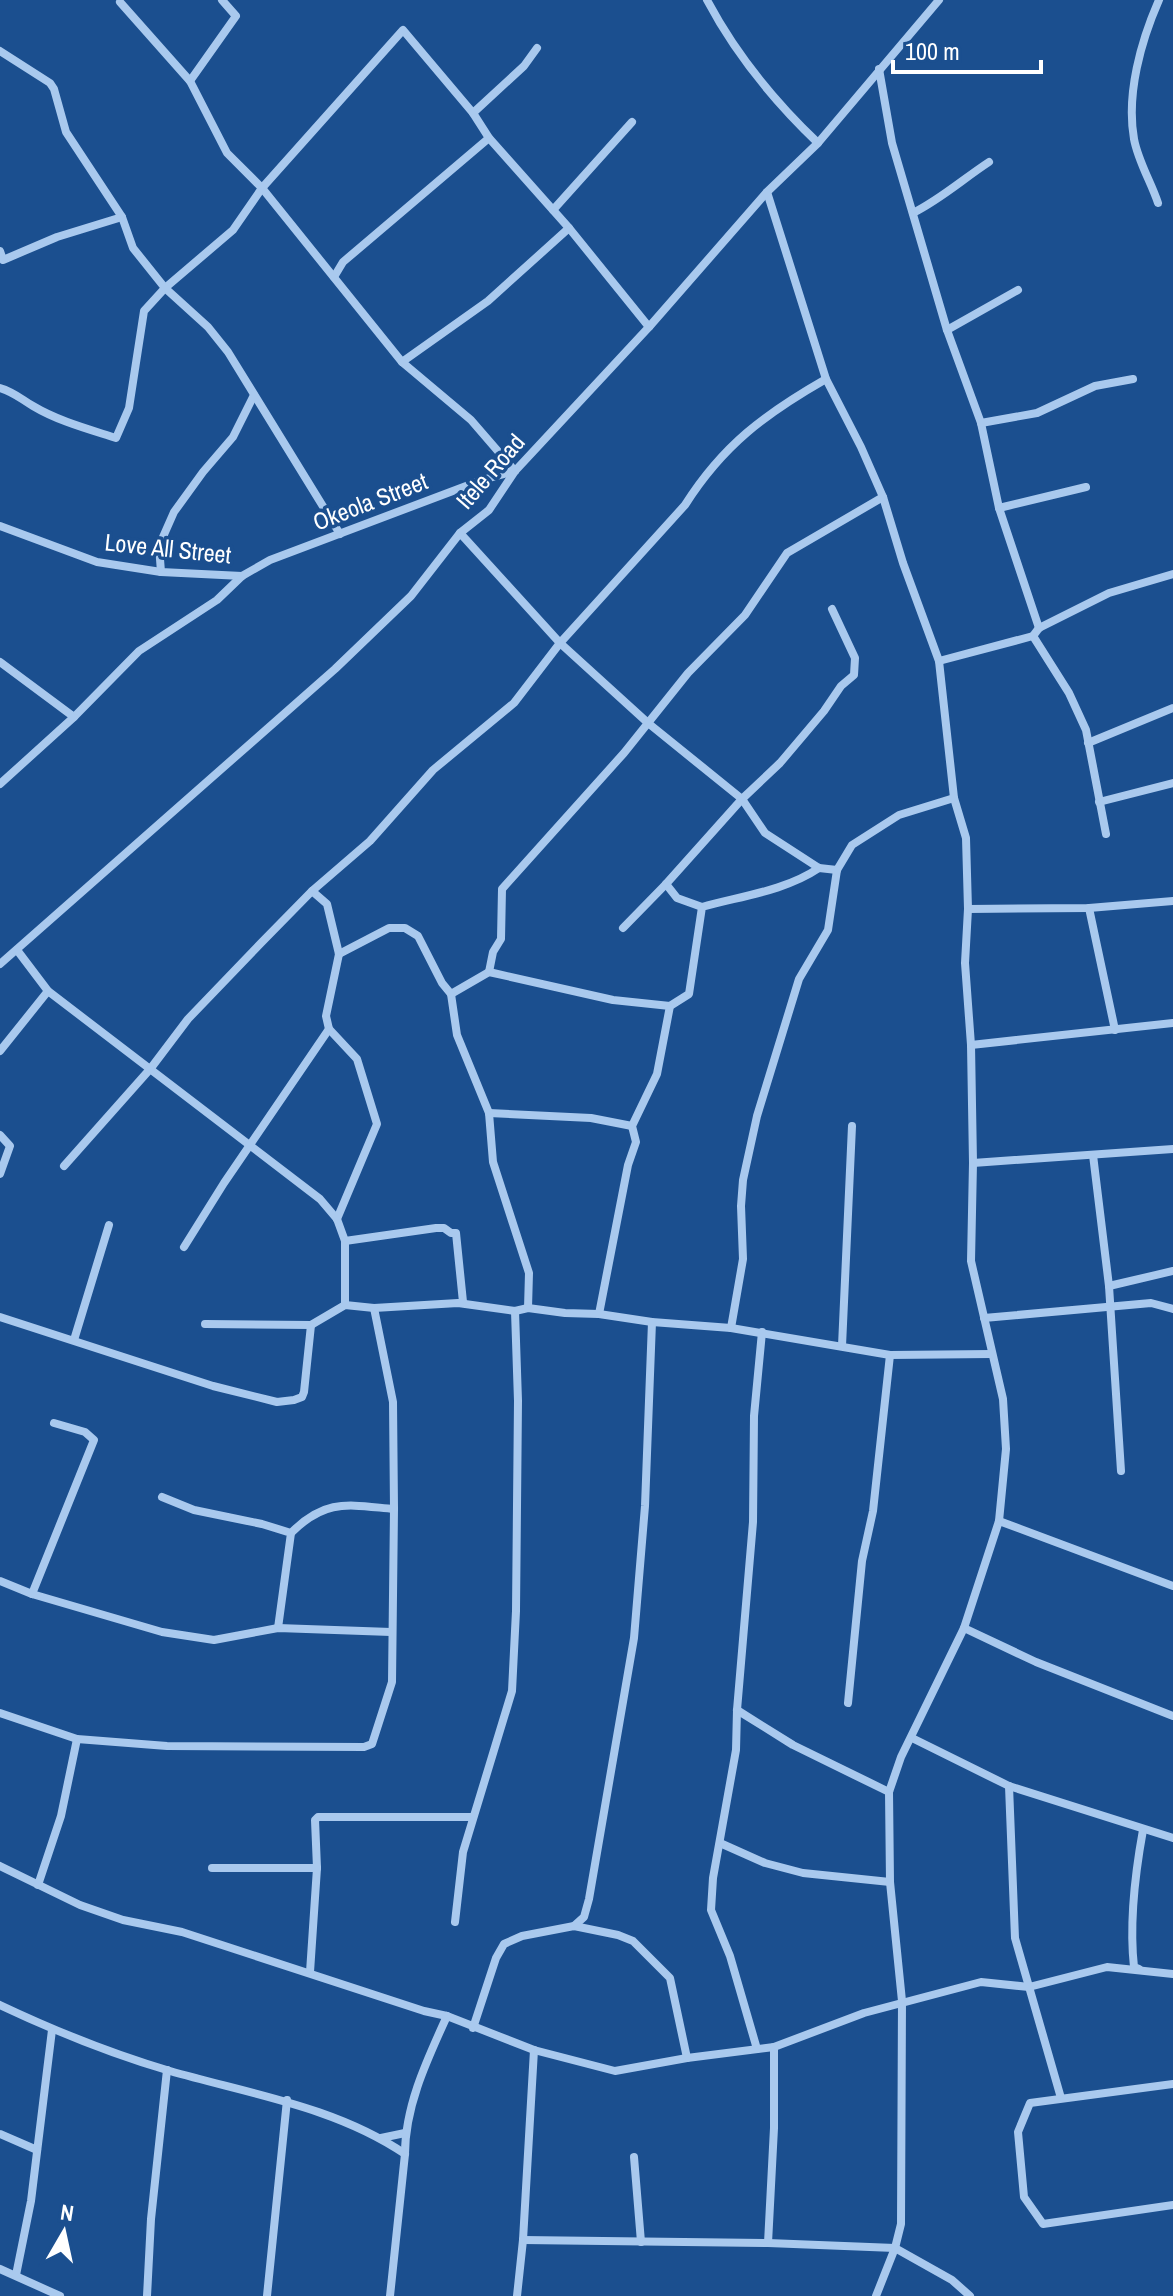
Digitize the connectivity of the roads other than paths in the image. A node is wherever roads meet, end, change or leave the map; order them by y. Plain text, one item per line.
1 (222, 0) edge
2 (707, 0) edge
3 (939, 0) edge
4 (1159, 0) edge
5 (120, 2) dead end
6 (537, 48) dead end
7 (0, 51) edge
8 (879, 69) junction
9 (190, 81) junction
10 (473, 113) junction
11 (632, 122) dead end
12 (489, 138) junction
13 (818, 143) junction
14 (989, 162) dead end
15 (262, 188) junction
16 (767, 192) junction
17 (1158, 203) dead end
18 (553, 210) junction
19 (913, 213) junction
20 (122, 217) junction
21 (569, 228) junction
22 (1, 257) edge
23 (319, 260) junction
24 (343, 262) junction
25 (334, 277) junction
26 (165, 288) junction
27 (1018, 290) dead end
28 (649, 327) junction
29 (947, 330) junction
30 (402, 362) junction
31 (826, 379) junction
32 (1133, 379) dead end
33 (0, 388) edge
34 (254, 395) junction
35 (981, 423) junction
36 (515, 471) junction
37 (1086, 487) dead end
38 (883, 497) junction
39 (999, 508) junction
40 (0, 526) edge
41 (460, 533) junction
42 (340, 534) junction
43 (161, 572) junction
44 (1173, 574) edge
45 (242, 576) junction
46 (832, 609) dead end
47 (1039, 628) junction
48 (1033, 636) junction
49 (560, 643) junction
50 (939, 661) junction
51 (0, 662) edge
52 (1173, 708) edge
53 (74, 717) junction
54 (648, 723) junction
55 (1088, 743) junction
56 (1173, 783) edge
57 (0, 784) edge
58 (954, 798) junction
59 (742, 799) junction
60 (1099, 802) junction
61 (1106, 834) dead end
62 (819, 868) junction
63 (837, 870) junction
64 (666, 884) junction
65 (312, 891) junction
66 (1173, 901) edge
67 (702, 907) junction
68 (1089, 908) junction
69 (968, 909) junction
70 (623, 928) dead end
71 (17, 950) junction
72 (339, 954) junction
73 (0, 964) edge
74 (489, 972) junction
75 (48, 991) junction
76 (451, 994) junction
77 (670, 1006) junction
78 (1173, 1023) edge
79 (329, 1029) junction
80 (1115, 1030) junction
81 (971, 1045) junction
82 (0, 1051) edge
83 (151, 1068) junction
84 (489, 1113) junction
85 (632, 1126) junction
86 (852, 1126) dead end
87 (0, 1135) edge
88 (249, 1146) junction
89 (1173, 1149) edge
90 (1093, 1155) junction
91 (973, 1163) junction
92 (64, 1166) dead end
93 (0, 1174) edge
94 (337, 1219) junction
95 (109, 1225) dead end
96 (345, 1241) junction
97 (184, 1247) dead end
98 (1173, 1271) edge
99 (1109, 1286) junction
100 (458, 1303) junction
101 (345, 1305) junction
102 (374, 1308) junction
103 (528, 1308) junction
104 (1111, 1308) junction
105 (1173, 1309) edge
106 (515, 1311) junction
107 (599, 1314) junction
108 (0, 1317) edge
109 (984, 1318) junction
110 (652, 1322) junction
111 (205, 1324) dead end
112 (311, 1325) junction
113 (731, 1328) junction
114 (762, 1332) junction
115 (74, 1340) junction
116 (842, 1346) junction
117 (992, 1354) junction
118 (890, 1355) junction
119 (54, 1423) dead end
120 (1121, 1471) dead end
121 (162, 1497) dead end
122 (394, 1509) junction
123 (999, 1521) junction
124 (291, 1533) junction
125 (0, 1581) edge
126 (1173, 1586) edge
127 (32, 1594) junction
128 (278, 1628) junction
129 (964, 1628) junction
130 (391, 1632) junction
131 (848, 1703) dead end
132 (737, 1710) junction
133 (0, 1713) edge
134 (1173, 1716) edge
135 (912, 1738) junction
136 (77, 1739) junction
137 (1009, 1786) junction
138 (889, 1792) junction
139 (473, 1817) junction
140 (1143, 1830) junction
141 (1173, 1838) edge
142 (720, 1843) junction
143 (0, 1866) edge
144 (212, 1868) dead end
145 (317, 1868) junction
146 (890, 1882) junction
147 (38, 1885) junction
148 (455, 1922) dead end
149 (574, 1926) junction
150 (1148, 1971) junction
151 (310, 1972) junction
152 (1173, 1974) edge
153 (1029, 1987) junction
154 (902, 2001) junction
155 (0, 2005) edge
156 (447, 2016) junction
157 (473, 2028) junction
158 (52, 2030) junction
159 (774, 2047) junction
160 (757, 2049) junction
161 (534, 2050) junction
162 (687, 2058) junction
163 (167, 2070) junction
164 (1173, 2084) edge
165 (1061, 2098) junction
166 (287, 2100) junction
167 (405, 2133) junction
168 (0, 2134) edge
169 (381, 2138) junction
170 (37, 2150) junction
171 (405, 2154) junction
172 (634, 2157) dead end
173 (1173, 2205) edge
174 (523, 2240) junction
175 (641, 2242) junction
176 (768, 2243) junction
177 (895, 2248) junction
178 (0, 2269) edge
179 (16, 2275) junction
180 (60, 2296) edge
181 (147, 2296) edge
182 (267, 2296) edge
183 (390, 2296) edge
184 (517, 2296) edge
185 (876, 2296) edge
186 (970, 2296) edge

1 - 9 street
2 - 13 street
3 - 8 street, Itele Road
4 - 17 street
5 - 9 street
6 - 10 street
7 - 20 street
8 - 13 street, Itele Road
8 - 19 street
9 - 15 street
10 - 12 street
10 - 15 street
11 - 18 street
12 - 18 street
12 - 24 street
13 - 16 street, Itele Road
14 - 19 street
15 - 23 street
15 - 26 street
16 - 28 street, Itele Road
16 - 31 street
18 - 21 street
19 - 29 street
20 - 22 street
20 - 26 street
21 - 28 street
21 - 30 street
23 - 24 street
23 - 25 street
24 - 25 street
25 - 30 street
26 - 33 street
26 - 34 street
27 - 29 street
28 - 36 street, Itele Road
29 - 35 street
30 - 36 street
31 - 38 street
31 - 49 street
32 - 35 street
34 - 42 street
34 - 43 street
35 - 39 street
36 - 41 street, Itele Road
36 - 42 street, Okeola Street
37 - 39 street
38 - 50 street
38 - 54 street
39 - 47 street
40 - 43 street, Love All Street
41 - 49 street
41 - 71 street, Itele Road
42 - 45 street, Okeola Street
43 - 45 street, Love All Street
44 - 47 street
45 - 53 street, Okeola Street
46 - 59 street
47 - 48 street
48 - 50 street
48 - 55 street
49 - 54 street
49 - 65 street
50 - 58 street
51 - 53 street
52 - 55 street
53 - 57 street, Okeola Street
54 - 59 street
54 - 74 street
55 - 60 street
56 - 60 street
58 - 63 street
58 - 69 street
59 - 62 street
59 - 64 street
60 - 61 street
62 - 63 street
62 - 67 street
63 - 113 street
64 - 67 street
64 - 70 street
65 - 72 street
65 - 83 street
66 - 68 street
67 - 77 street
68 - 69 street
68 - 80 street
69 - 81 street
71 - 73 street, Itele Road
71 - 75 street
72 - 76 street
72 - 79 street
74 - 76 street
74 - 77 street
75 - 82 street
75 - 83 street
76 - 84 street
77 - 85 street
78 - 80 street
79 - 88 street
79 - 94 street
80 - 81 street
81 - 91 street
83 - 88 street
83 - 92 street
84 - 85 street
84 - 103 street
85 - 107 street
86 - 116 street
87 - 93 street
88 - 94 street
88 - 97 street
89 - 90 street
90 - 91 street
90 - 99 street
91 - 109 street
94 - 96 street
95 - 115 street
96 - 100 street
96 - 101 street
98 - 99 street
99 - 104 street
100 - 102 street
100 - 106 street
101 - 102 street
101 - 112 street
102 - 122 street
103 - 106 street
103 - 107 street
104 - 105 street
104 - 109 street
104 - 120 street
106 - 139 street
107 - 110 street
108 - 115 street
109 - 117 street
110 - 113 street
110 - 149 street
111 - 112 street
112 - 115 street
113 - 114 street
114 - 116 street
114 - 132 street
116 - 118 street
117 - 118 street
117 - 123 street
118 - 131 street
119 - 127 street
121 - 124 street
122 - 124 street
122 - 130 street
123 - 126 street
123 - 129 street
124 - 128 street
125 - 127 street
127 - 128 street
128 - 130 street
129 - 134 street
129 - 135 street
130 - 136 street
132 - 138 street
132 - 142 street
133 - 136 street
135 - 137 street
135 - 138 street
136 - 147 street
137 - 140 street
137 - 153 street
138 - 146 street
139 - 145 street
139 - 148 street
140 - 141 street
140 - 150 street
142 - 146 street
142 - 160 street
143 - 147 street
144 - 145 street
145 - 151 street
146 - 154 street
147 - 151 street
149 - 157 street
149 - 162 street
150 - 152 street
150 - 153 street
151 - 156 street
153 - 154 street
153 - 165 street
154 - 159 street
154 - 177 street
155 - 158 street
156 - 157 street
156 - 167 street
157 - 161 street
158 - 163 street
158 - 170 street
159 - 160 street
159 - 176 street
160 - 162 street
161 - 162 street
161 - 174 street
163 - 166 street
163 - 181 street
164 - 165 street
165 - 173 street
166 - 169 street
166 - 182 street
167 - 169 street
167 - 171 street
168 - 170 street
169 - 171 street
170 - 179 street
171 - 183 street
172 - 175 street
174 - 175 street
174 - 184 street
175 - 176 street
176 - 177 street
177 - 185 street
177 - 186 street
178 - 179 street
179 - 180 street

